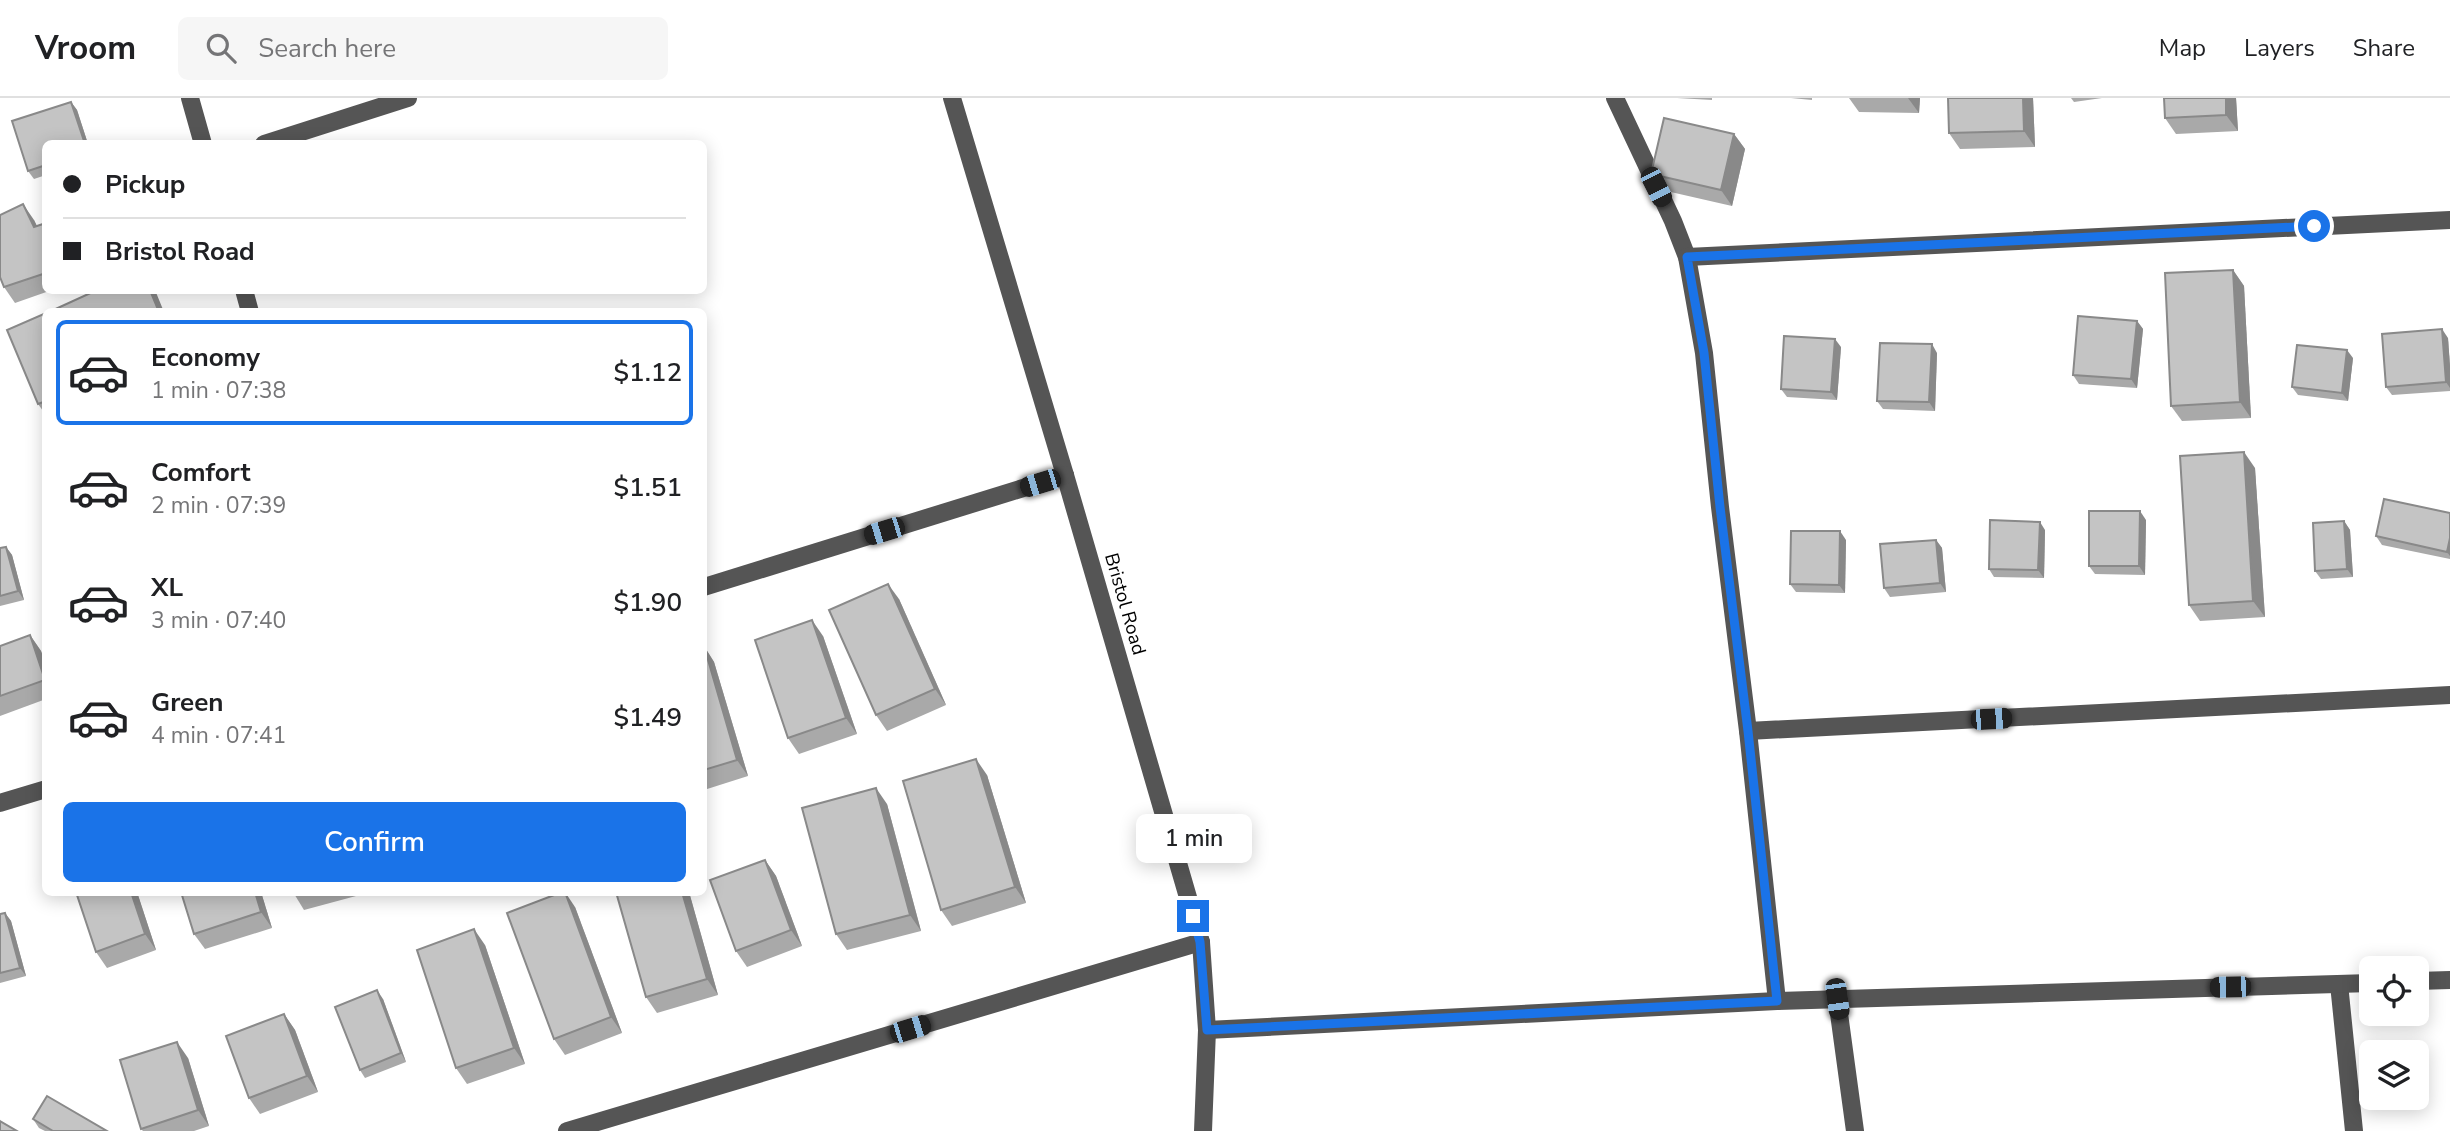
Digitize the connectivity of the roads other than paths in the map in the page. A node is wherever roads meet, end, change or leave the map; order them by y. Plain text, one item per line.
1 (190, 98) edge
2 (408, 98) edge
3 (952, 98) edge
4 (1615, 98) edge
5 (202, 140) edge
6 (277, 140) edge
7 (2450, 220) edge
8 (1687, 257) junction
9 (1065, 475) junction
10 (707, 586) edge
11 (2450, 695) edge
12 (1748, 731) junction
13 (42, 790) edge
14 (0, 803) edge
15 (1200, 942) junction
16 (2450, 980) edge
17 (2429, 981) edge
18 (2359, 983) edge
19 (2339, 984) junction
20 (1837, 999) junction
21 (1777, 1001) junction
22 (1207, 1030) junction
23 (567, 1131) edge
24 (1203, 1131) edge
25 (1855, 1131) edge
26 (2354, 1131) edge

1 - 5 street
2 - 6 street
3 - 9 street, Bristol Road
4 - 8 street
7 - 8 street
8 - 12 street
9 - 10 street
9 - 15 street, Bristol Road
11 - 12 street
12 - 21 street
13 - 14 street
15 - 22 street, Bristol Road
15 - 23 street
16 - 17 street
18 - 19 street
19 - 20 street
19 - 26 street
20 - 21 street
20 - 25 street
21 - 22 street
22 - 24 street, Bristol Road

